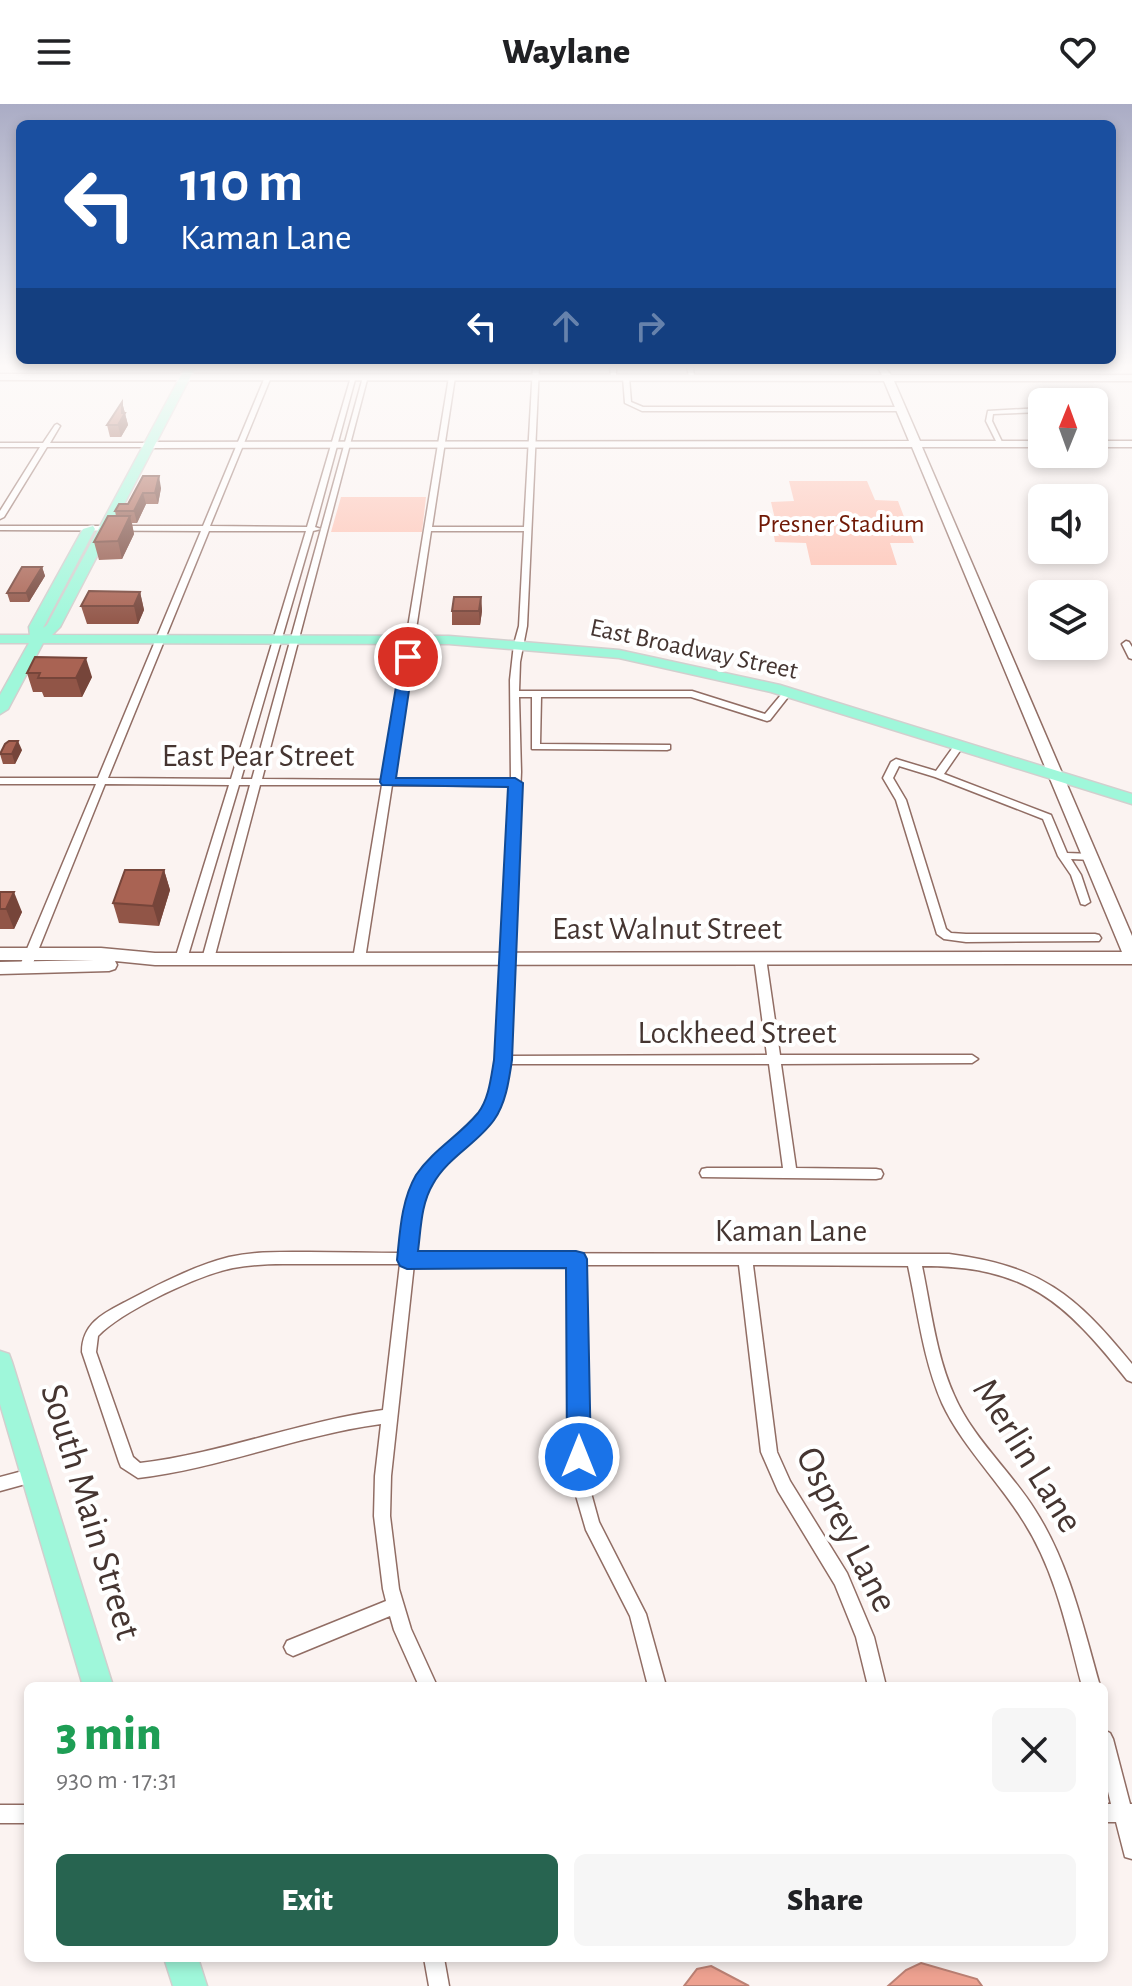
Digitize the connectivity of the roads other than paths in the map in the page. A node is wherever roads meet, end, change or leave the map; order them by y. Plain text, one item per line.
1 (39, 454) edge
2 (137, 454) edge
3 (236, 454) edge
4 (331, 454) edge
5 (346, 454) edge
6 (440, 454) edge
7 (533, 454) edge
8 (921, 454) edge
9 (0, 517) edge
10 (0, 528) edge
11 (97, 529) junction
12 (205, 529) junction
13 (310, 529) junction
14 (325, 529) junction
15 (428, 529) junction
16 (529, 529) junction
17 (0, 639) edge
18 (38, 639) junction
19 (159, 640) junction
20 (286, 640) junction
21 (410, 640) junction
22 (518, 643) junction
23 (1126, 644) dead end
24 (1132, 656) edge
25 (788, 692) junction
26 (516, 694) junction
27 (537, 694) junction
28 (0, 709) edge
29 (959, 745) junction
30 (667, 747) dead end
31 (938, 775) junction
32 (1057, 775) junction
33 (0, 781) edge
34 (101, 782) junction
35 (235, 782) junction
36 (256, 782) junction
37 (388, 782) junction
38 (515, 783) junction
39 (1132, 799) edge
40 (1063, 856) junction
41 (1092, 857) junction
42 (1085, 902) dead end
43 (1041, 938) junction
44 (1095, 938) dead end
45 (0, 954) edge
46 (1132, 957) edge
47 (760, 958) junction
48 (1049, 958) junction
49 (181, 959) junction
50 (208, 959) junction
51 (359, 959) junction
52 (506, 960) junction
53 (28, 961) junction
54 (0, 968) edge
55 (775, 1059) junction
56 (972, 1059) dead end
57 (503, 1060) junction
58 (707, 1173) dead end
59 (790, 1173) junction
60 (876, 1174) dead end
61 (576, 1259) junction
62 (745, 1259) junction
63 (407, 1260) junction
64 (914, 1260) junction
65 (1126, 1356) edge
66 (0, 1362) edge
67 (1132, 1375) edge
68 (389, 1416) junction
69 (34, 1475) junction
70 (0, 1484) edge
71 (396, 1605) junction
72 (293, 1647) dead end
73 (97, 1682) edge
74 (426, 1682) edge
75 (656, 1682) edge
76 (876, 1682) edge
77 (1090, 1682) edge
78 (1108, 1758) edge
79 (1120, 1813) edge
80 (0, 1814) edge
81 (24, 1814) edge
82 (1132, 1850) edge
83 (182, 1962) edge
84 (435, 1962) edge
85 (190, 1986) edge
86 (439, 1986) edge

1 - 9 street
2 - 11 main road
3 - 12 street
4 - 13 street
5 - 14 street
6 - 15 street
7 - 16 street
8 - 32 street
10 - 11 street
11 - 12 street
11 - 18 main road
12 - 13 street
12 - 19 street
13 - 14 street
13 - 20 street
14 - 20 street
15 - 16 street
15 - 21 street
16 - 22 street
17 - 18 main road, East Broadway Street
18 - 19 main road, East Broadway Street
18 - 28 main road
19 - 20 main road, East Broadway Street
19 - 34 street
20 - 21 main road, East Broadway Street
20 - 35 street
20 - 36 street
21 - 22 main road, East Broadway Street
21 - 37 street
22 - 25 main road, East Broadway Street
22 - 26 street
23 - 24 street
25 - 27 street
25 - 29 main road, East Broadway Street
26 - 27 street
26 - 38 street
27 - 30 street
29 - 31 street
29 - 32 main road, East Broadway Street
31 - 40 street
31 - 43 street
32 - 39 main road, East Broadway Street
32 - 41 street
33 - 34 street, East Pear Street
34 - 35 street, East Pear Street
34 - 53 street
35 - 36 street, East Pear Street
35 - 49 street
36 - 37 street, East Pear Street
36 - 50 street
37 - 38 street, East Pear Street
37 - 51 street
38 - 52 street
40 - 41 street
40 - 42 street
41 - 46 street
43 - 44 street
43 - 48 street
45 - 53 street, East Walnut Street
46 - 48 street, East Walnut Street
47 - 48 street, East Walnut Street
47 - 52 street, East Walnut Street
47 - 55 street
49 - 50 street, East Walnut Street
49 - 53 street, East Walnut Street
50 - 51 street, East Walnut Street
51 - 52 street, East Walnut Street
52 - 57 street
53 - 54 street, East Walnut Street
55 - 56 street, Lockheed Street
55 - 57 street, Lockheed Street
55 - 59 street
57 - 63 street
58 - 59 street
59 - 60 street
61 - 62 street, Kaman Lane
61 - 63 street, Kaman Lane
61 - 75 street
62 - 64 street, Kaman Lane
62 - 76 street, Osprey Lane
63 - 68 street
63 - 68 street, Kaman Lane
64 - 65 street, Kaman Lane
64 - 77 street, Merlin Lane
65 - 67 street, Kaman Lane
66 - 69 main road, South Main Street
68 - 71 street
69 - 70 street
69 - 73 main road, South Main Street
71 - 72 street
71 - 74 street
78 - 79 street
79 - 82 street
80 - 81 street
83 - 85 main road
84 - 86 street

